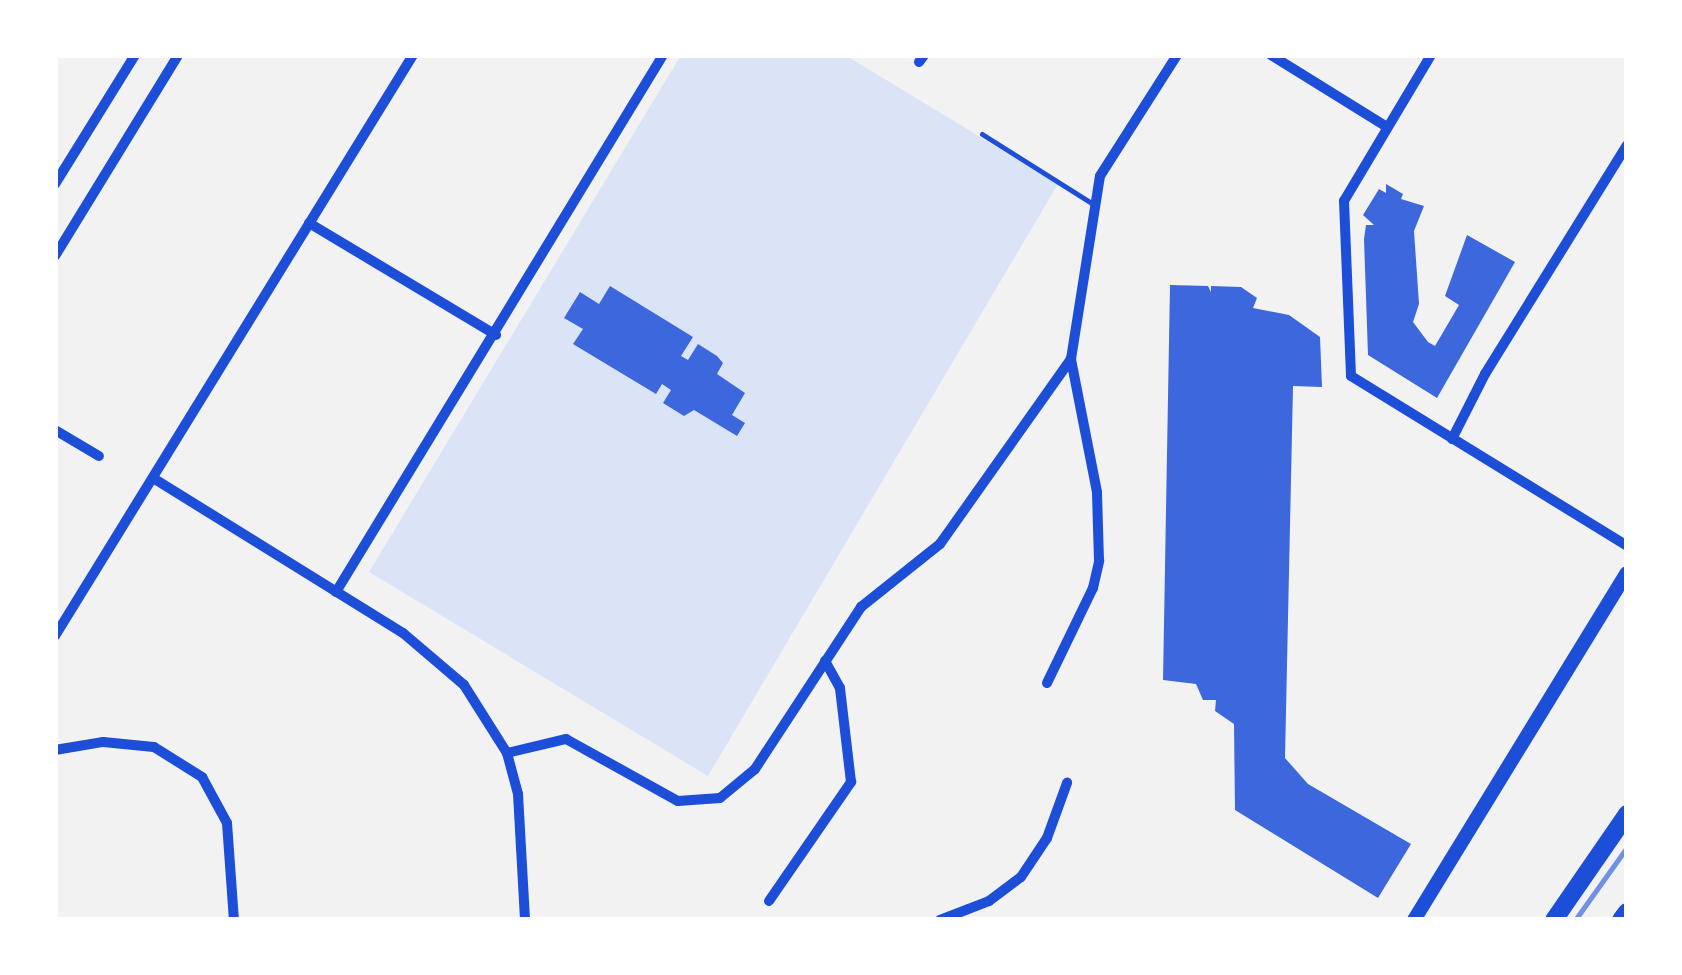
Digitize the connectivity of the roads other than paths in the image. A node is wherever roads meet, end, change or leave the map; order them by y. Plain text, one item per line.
1 (135, 55) edge
2 (178, 55) edge
3 (413, 55) edge
4 (663, 55) edge
5 (1177, 55) edge
6 (1271, 55) edge
7 (1431, 55) edge
8 (1387, 127) junction
9 (982, 134) dead end
10 (1627, 145) edge
11 (55, 184) edge
12 (1096, 206) junction
13 (309, 224) junction
14 (55, 256) edge
15 (496, 335) junction
16 (1071, 359) junction
17 (55, 430) edge
18 (1452, 439) junction
19 (99, 456) dead end
20 (153, 478) junction
21 (1627, 546) edge
22 (1627, 572) edge
23 (336, 592) junction
24 (55, 636) edge
25 (825, 661) junction
26 (1047, 683) dead end
27 (55, 750) edge
28 (507, 753) junction
29 (1066, 783) dead end
30 (1627, 814) edge
31 (768, 901) dead end
32 (1627, 912) edge
33 (234, 920) edge
34 (525, 920) edge
35 (940, 920) edge
36 (1414, 920) edge
37 (1554, 920) edge
38 (1621, 920) edge

1 - 11 street
2 - 14 street
3 - 13 street
4 - 15 street
5 - 12 street
6 - 8 street
7 - 8 street
8 - 18 street
9 - 12 lane
10 - 18 street
12 - 16 street
13 - 15 street
13 - 20 street
15 - 23 street
16 - 25 street
16 - 26 street
17 - 19 street
18 - 21 street
20 - 23 street
20 - 24 street
22 - 36 main road
23 - 28 street
25 - 28 street
25 - 31 street
27 - 33 street
28 - 34 street
29 - 35 street
30 - 37 highway
32 - 38 highway

